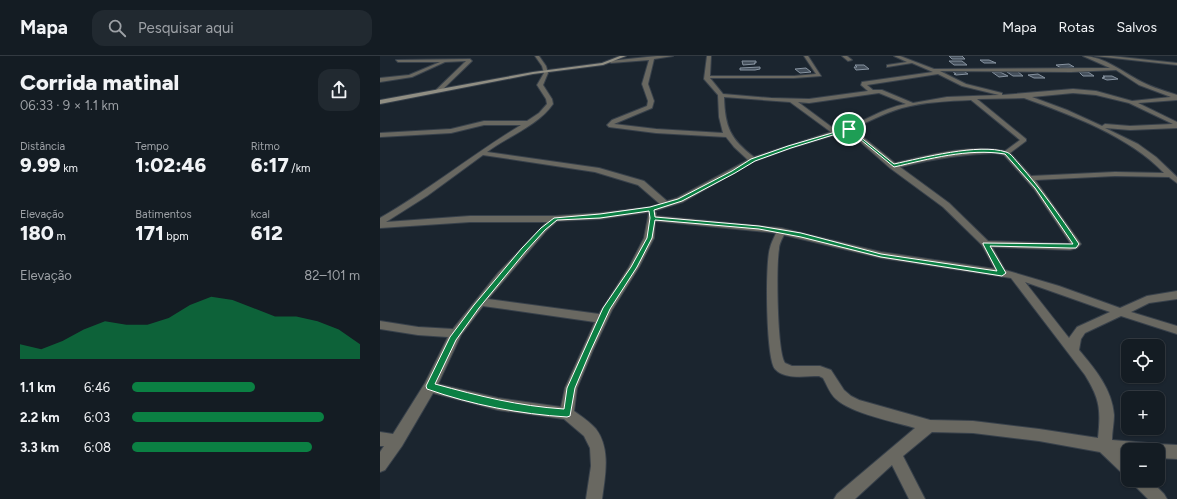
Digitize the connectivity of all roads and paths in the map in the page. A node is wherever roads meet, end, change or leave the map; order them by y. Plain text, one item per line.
1 (537, 56) edge
2 (624, 56) edge
3 (671, 56) edge
4 (709, 56) edge
5 (806, 56) edge
6 (844, 56) edge
7 (896, 56) edge
8 (907, 56) edge
9 (1085, 56) edge
10 (1096, 56) edge
11 (1137, 56) edge
12 (398, 58) edge
13 (652, 58) junction
14 (901, 58) junction
15 (850, 60) dead end
16 (446, 61) junction
17 (1142, 61) junction
18 (611, 62) junction
19 (912, 62) junction
20 (1177, 64) edge
21 (889, 66) dead end
22 (398, 67) dead end
23 (1117, 69) junction
24 (933, 70) junction
25 (546, 71) junction
26 (939, 73) junction
27 (707, 78) junction
28 (380, 80) edge
29 (880, 80) junction
30 (439, 90) junction
31 (873, 91) junction
32 (721, 95) junction
33 (1009, 96) junction
34 (1023, 96) junction
35 (972, 98) junction
36 (1177, 98) edge
37 (792, 101) junction
38 (380, 102) edge
39 (1131, 102) junction
40 (912, 104) junction
41 (527, 123) junction
42 (1096, 125) junction
43 (1177, 125) edge
44 (849, 129) junction
45 (836, 133) junction
46 (380, 135) edge
47 (726, 135) junction
48 (483, 153) junction
49 (1006, 153) junction
50 (753, 160) junction
51 (894, 166) junction
52 (1170, 175) junction
53 (1028, 178) junction
54 (1177, 181) edge
55 (666, 204) junction
56 (652, 214) junction
57 (556, 219) junction
58 (380, 222) edge
59 (380, 225) edge
60 (781, 231) junction
61 (986, 244) junction
62 (1002, 273) junction
63 (1014, 275) junction
64 (1177, 295) edge
65 (480, 302) junction
66 (1120, 312) junction
67 (602, 319) junction
68 (380, 325) edge
69 (1177, 330) edge
70 (456, 333) junction
71 (1072, 351) junction
72 (430, 386) junction
73 (567, 413) junction
74 (930, 426) junction
75 (380, 439) edge
76 (397, 441) junction
77 (1104, 446) junction
78 (1121, 448) edge
79 (1165, 451) edge
80 (1177, 452) edge
81 (895, 455) junction
82 (1121, 462) edge
83 (380, 465) edge
84 (1146, 487) edge
85 (594, 499) edge
86 (842, 499) edge
87 (917, 499) edge
88 (1159, 499) edge

1 - 25 street
2 - 18 street
3 - 13 street
4 - 27 street
5 - 27 street
6 - 15 street
7 - 14 street
8 - 14 street
9 - 23 street
10 - 17 street
11 - 17 street
12 - 16 street
12 - 22 street
13 - 18 street
13 - 47 street
14 - 19 street
16 - 28 street
16 - 30 street
17 - 20 street
18 - 25 street
19 - 21 street
19 - 24 street
23 - 24 street
23 - 36 street
24 - 26 street
25 - 30 street
25 - 41 street
26 - 29 street
26 - 33 street
27 - 32 street
29 - 31 street
29 - 31 street
30 - 38 street
31 - 37 street
31 - 40 street
32 - 37 street
32 - 47 street
33 - 34 street
33 - 35 street
34 - 39 street
34 - 42 street
35 - 40 street
35 - 49 street
36 - 39 street
37 - 45 street
39 - 43 street
40 - 44 street
41 - 46 street
41 - 48 street
42 - 43 street
42 - 52 street
44 - 45 street
44 - 51 street
45 - 50 street
47 - 50 street
48 - 55 street
48 - 58 street
49 - 51 street
49 - 53 street
50 - 55 street
51 - 61 street
52 - 53 street
52 - 54 street
53 - 61 street
55 - 56 street
56 - 57 street
56 - 60 street
56 - 67 street
57 - 59 street
57 - 65 street
60 - 62 street
60 - 74 street
61 - 62 street
62 - 63 street
63 - 66 street
63 - 71 street
64 - 66 street
65 - 67 street
65 - 70 street
66 - 69 street
66 - 71 street
67 - 73 street
68 - 70 street
70 - 72 street
71 - 77 street
72 - 73 street
72 - 76 street
73 - 85 street
74 - 77 street
74 - 81 street
75 - 76 street
76 - 83 street
77 - 78 street
77 - 82 street
79 - 80 street
81 - 86 street
81 - 87 street
84 - 88 street

